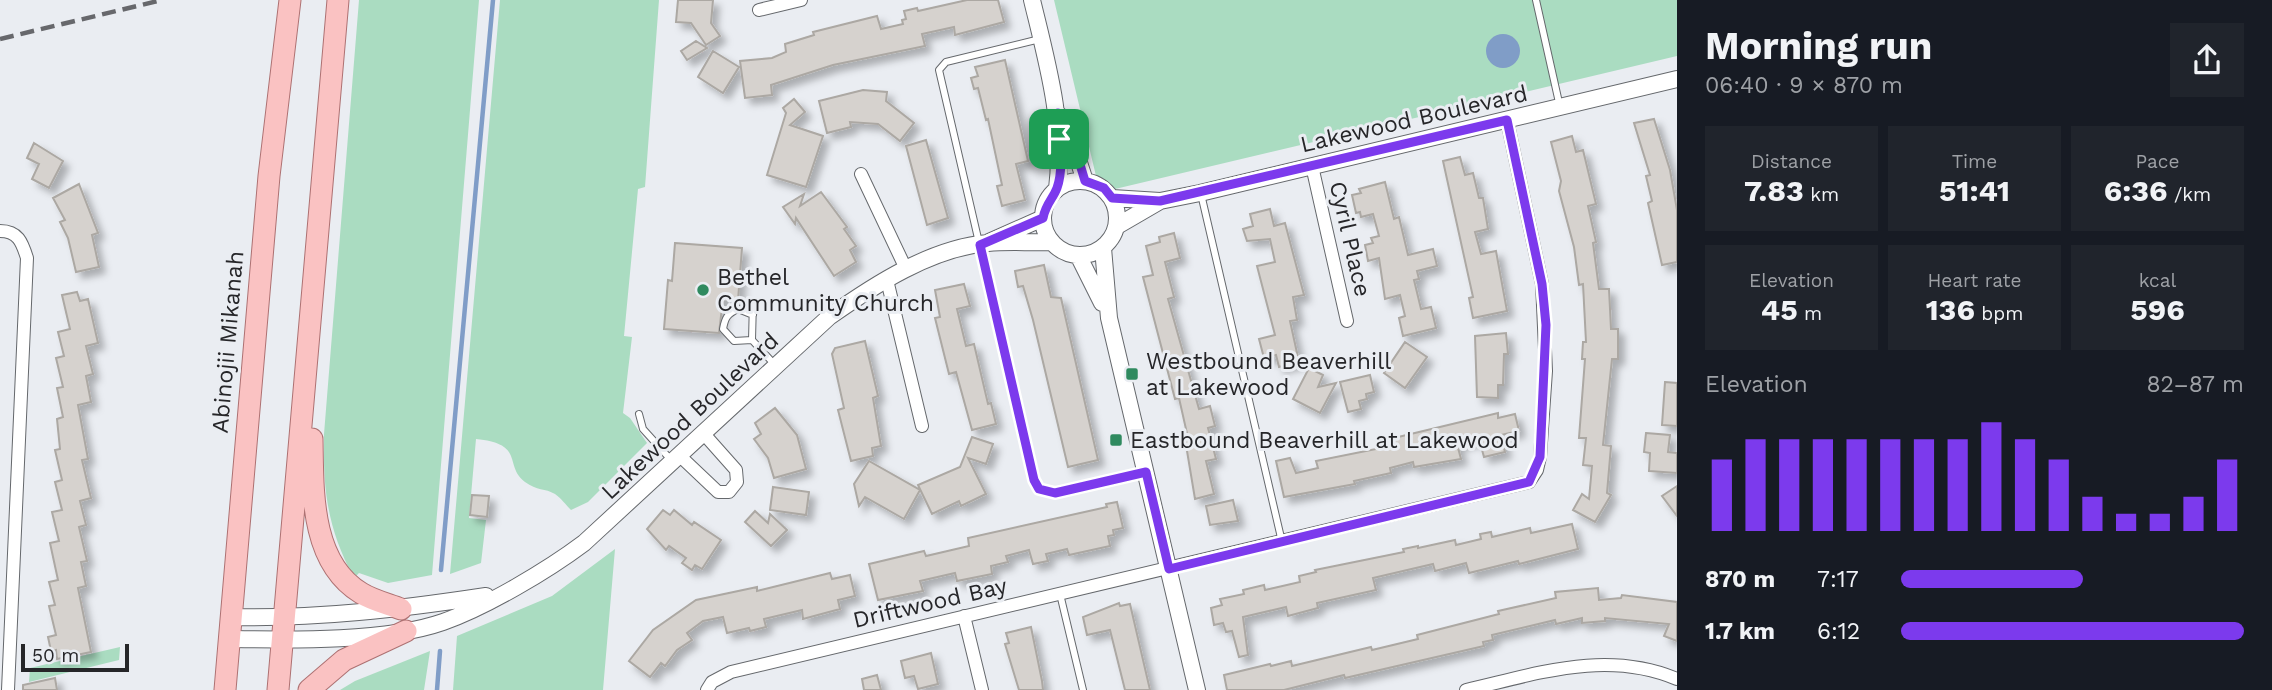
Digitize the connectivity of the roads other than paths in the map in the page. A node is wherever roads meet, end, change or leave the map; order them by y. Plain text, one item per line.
1 (290, 0) edge
2 (338, 0) edge
3 (801, 0) edge
4 (1032, 0) edge
5 (1536, 0) edge
6 (759, 10) dead end
7 (1041, 38) junction
8 (1677, 79) edge
9 (1560, 107) junction
10 (1058, 113) junction
11 (1507, 120) junction
12 (1312, 166) junction
13 (861, 174) dead end
14 (1085, 181) junction
15 (1057, 189) junction
16 (1200, 192) junction
17 (1112, 198) junction
18 (1160, 201) junction
19 (1043, 218) junction
20 (1117, 226) junction
21 (0, 231) edge
22 (1052, 242) junction
23 (984, 244) junction
24 (1103, 248) junction
25 (1078, 255) junction
26 (906, 269) junction
27 (887, 280) junction
28 (753, 301) dead end
29 (752, 315) junction
30 (1109, 318) junction
31 (1347, 321) dead end
32 (310, 333) junction
33 (752, 340) junction
34 (776, 366) junction
35 (639, 414) dead end
36 (922, 426) dead end
37 (704, 434) junction
38 (677, 459) junction
39 (1146, 472) junction
40 (1282, 542) junction
41 (1169, 569) junction
42 (502, 593) junction
43 (1060, 594) junction
44 (401, 609) junction
45 (964, 616) junction
46 (231, 617) junction
47 (285, 619) junction
48 (406, 631) junction
49 (229, 639) junction
50 (282, 640) junction
51 (1677, 679) edge
52 (8, 690) edge
53 (225, 690) edge
54 (278, 690) edge
55 (309, 690) edge
56 (707, 690) edge
57 (982, 690) edge
58 (1083, 690) edge
59 (1197, 690) edge
60 (1466, 690) edge

1 - 46 main road, Abinojii Mikanah
2 - 32 main road
3 - 6 street
4 - 7 street
5 - 9 lane
7 - 10 street
7 - 23 lane
8 - 9 street, Lakewood Boulevard
9 - 11 street, Lakewood Boulevard
10 - 14 street
10 - 15 street
11 - 12 street, Lakewood Boulevard
11 - 40 street, Driftwood Bay
12 - 16 street, Lakewood Boulevard
12 - 31 street, Cyril Place
13 - 26 street
14 - 15 street
14 - 17 street
15 - 19 street
16 - 18 street, Lakewood Boulevard
16 - 40 lane
17 - 18 street, Lakewood Boulevard
17 - 20 street
18 - 20 street, Lakewood Boulevard
19 - 22 street
19 - 23 street, Lakewood Boulevard
20 - 24 street
21 - 52 street
22 - 23 street, Lakewood Boulevard
22 - 25 street
23 - 26 street, Lakewood Boulevard
23 - 39 lane
24 - 25 street
24 - 30 street
25 - 30 street
26 - 27 street, Lakewood Boulevard
27 - 34 street, Lakewood Boulevard
27 - 36 street
28 - 29 lane
29 - 33 lane
29 - 33 lane
30 - 39 street
32 - 44 main road
32 - 47 main road
33 - 34 lane
34 - 37 street, Lakewood Boulevard
35 - 38 lane
37 - 38 street, Lakewood Boulevard
37 - 38 street
38 - 42 street, Lakewood Boulevard
39 - 41 street
40 - 41 street, Driftwood Bay
41 - 43 street, Driftwood Bay
41 - 59 street
42 - 44 street, Lakewood Boulevard
42 - 48 street, Lakewood Boulevard
43 - 45 street, Driftwood Bay
43 - 58 lane
44 - 47 street, Lakewood Boulevard
45 - 56 street, Driftwood Bay
45 - 57 street
46 - 47 street, Lakewood Boulevard
46 - 49 main road, Abinojii Mikanah
47 - 50 main road
48 - 50 street, Lakewood Boulevard
48 - 55 main road
49 - 50 street, Lakewood Boulevard
49 - 53 main road, Abinojii Mikanah
50 - 54 main road
51 - 60 street

